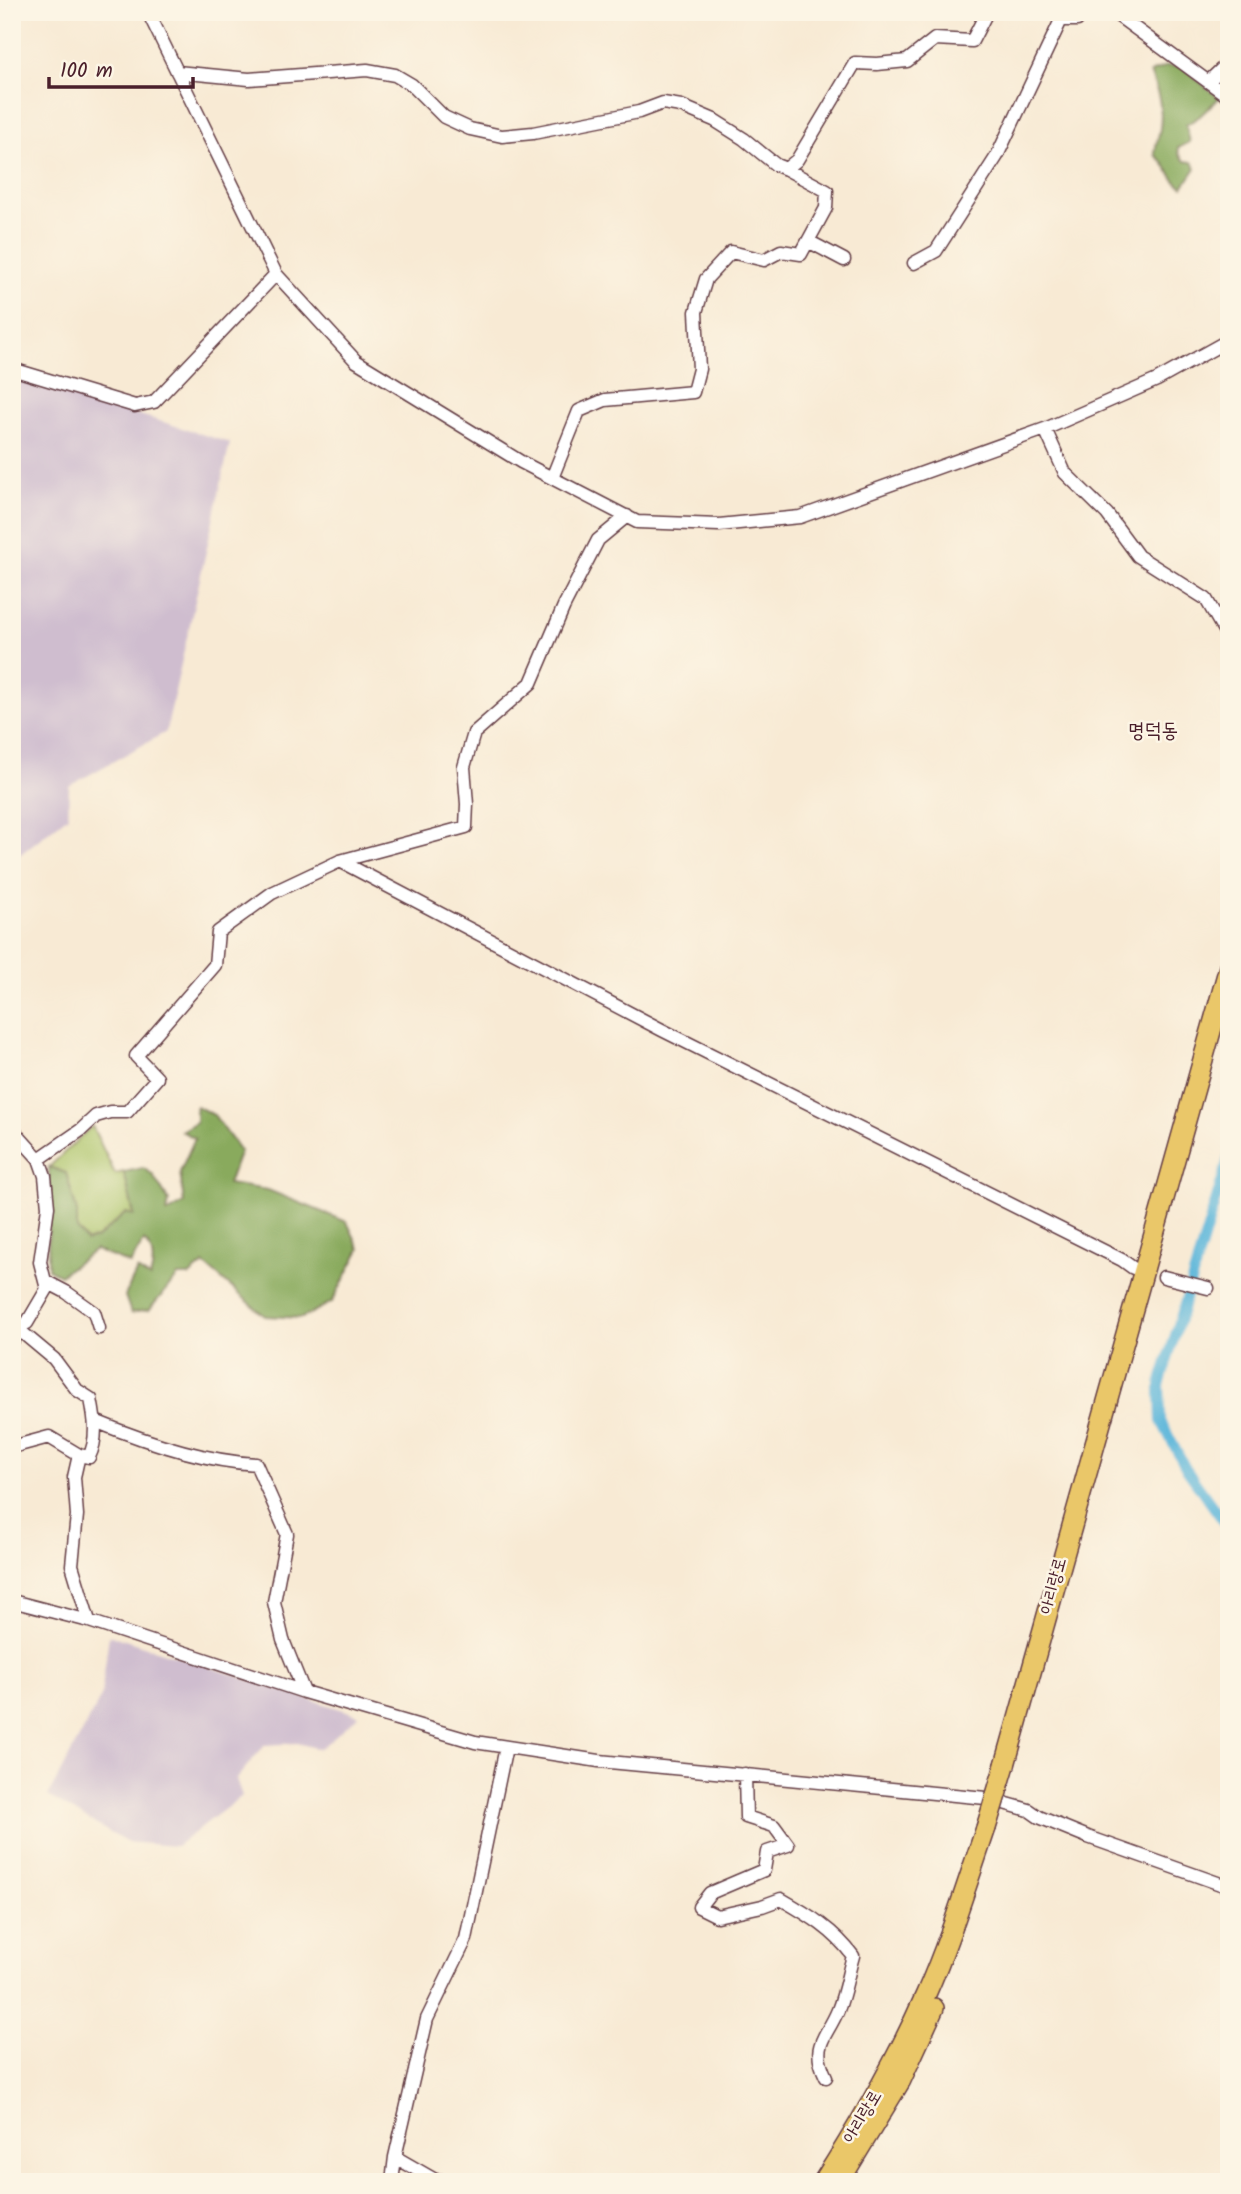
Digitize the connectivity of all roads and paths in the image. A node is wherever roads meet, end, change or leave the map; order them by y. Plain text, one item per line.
1 (148, 12) edge
2 (987, 12) edge
3 (1080, 12) edge
4 (1114, 12) edge
5 (1229, 62) edge
6 (177, 72) junction
7 (1209, 81) junction
8 (1229, 97) edge
9 (786, 169) junction
10 (808, 241) junction
11 (844, 261) dead end
12 (914, 263) dead end
13 (276, 274) junction
14 (1229, 340) edge
15 (12, 369) edge
16 (1045, 429) junction
17 (552, 478) junction
18 (627, 516) junction
19 (1229, 639) edge
20 (340, 860) junction
21 (1229, 967) edge
22 (1229, 1014) edge
23 (12, 1129) edge
24 (39, 1159) junction
25 (1133, 1268) dead end
26 (1164, 1277) dead end
27 (45, 1281) junction
28 (1205, 1288) dead end
29 (15, 1325) edge
30 (100, 1328) dead end
31 (12, 1342) edge
32 (95, 1421) junction
33 (12, 1447) edge
34 (79, 1455) junction
35 (12, 1601) edge
36 (89, 1621) junction
37 (304, 1692) junction
38 (506, 1746) junction
39 (1011, 1768) junction
40 (745, 1774) junction
41 (992, 1830) junction
42 (1229, 1886) edge
43 (826, 2077) dead end
44 (396, 2157) junction
45 (392, 2182) edge
46 (468, 2182) edge
47 (823, 2182) edge
48 (839, 2182) edge

1 - 6 street
2 - 9 street
3 - 12 street
4 - 7 street
5 - 7 street
6 - 9 street
6 - 13 street
7 - 8 street
9 - 10 street
10 - 11 street
10 - 17 street
13 - 15 street
13 - 17 street
14 - 16 street
16 - 18 street
16 - 19 street
17 - 18 street
18 - 20 street
20 - 24 street
20 - 25 street
21 - 39 highway, 아리랑로
22 - 39 highway, 아리랑로
23 - 24 street
24 - 27 street
26 - 28 street
27 - 29 street
27 - 30 street
29 - 31 street
29 - 32 street
32 - 34 street
32 - 37 street
33 - 34 street
34 - 36 street
35 - 36 street
36 - 37 street
37 - 38 street
38 - 40 street
38 - 44 street
39 - 41 highway, 아리랑로
40 - 42 street
40 - 43 street
41 - 47 highway, 아리랑로
41 - 48 highway, 아리랑로
44 - 45 street
44 - 46 street

